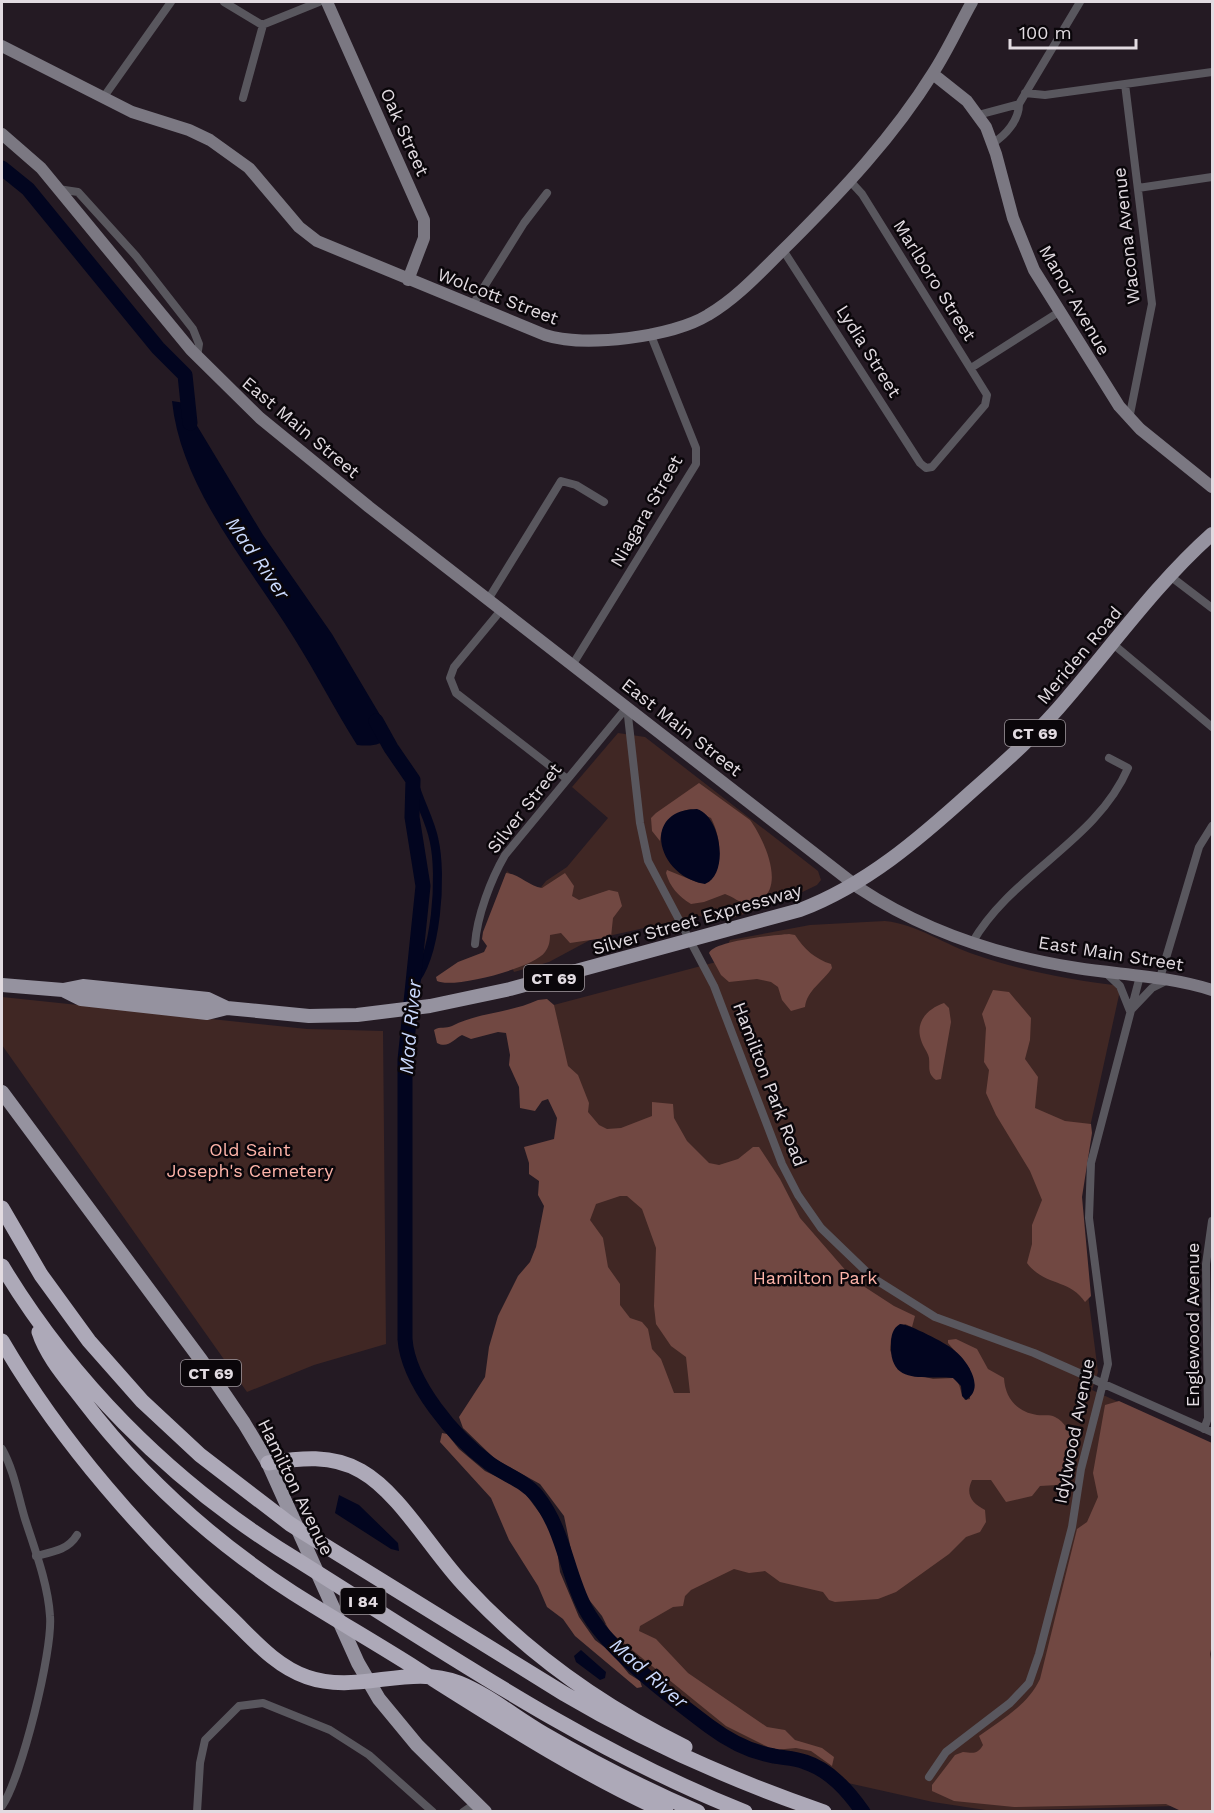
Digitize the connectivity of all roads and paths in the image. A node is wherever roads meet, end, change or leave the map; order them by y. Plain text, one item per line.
1 (171, 2) edge
2 (224, 2) edge
3 (320, 2) edge
4 (327, 2) edge
5 (972, 2) edge
6 (1080, 2) edge
7 (263, 25) junction
8 (2, 46) edge
9 (1212, 72) edge
10 (933, 74) junction
11 (1125, 84) junction
12 (1025, 93) junction
13 (103, 98) junction
14 (243, 98) dead end
15 (1019, 104) junction
16 (978, 115) junction
17 (2, 134) edge
18 (993, 143) junction
19 (1212, 177) edge
20 (851, 182) junction
21 (1138, 188) junction
22 (58, 189) junction
23 (547, 193) dead end
24 (783, 250) junction
25 (408, 280) junction
26 (472, 306) junction
27 (1059, 312) junction
28 (650, 333) junction
29 (197, 357) junction
30 (971, 368) junction
31 (988, 397) joint
32 (1129, 419) junction
33 (1212, 487) edge
34 (604, 502) dead end
35 (1212, 534) edge
36 (1170, 576) junction
37 (489, 598) junction
38 (1212, 608) edge
39 (502, 609) junction
40 (1113, 644) junction
41 (573, 664) junction
42 (627, 707) junction
43 (1212, 727) edge
44 (1109, 758) dead end
45 (567, 779) junction
46 (1212, 826) edge
47 (855, 885) junction
48 (972, 943) junction
49 (474, 944) dead end
50 (1104, 972) junction
51 (1140, 975) junction
52 (1164, 979) junction
53 (2, 985) edge
54 (1212, 990) edge
55 (1130, 1011) junction
56 (2, 1092) edge
57 (2, 1208) edge
58 (1212, 1221) edge
59 (2, 1266) edge
60 (36, 1317) junction
61 (2, 1341) edge
62 (1104, 1384) junction
63 (1208, 1431) edge
64 (2, 1449) edge
65 (268, 1463) junction
66 (77, 1535) dead end
67 (36, 1556) junction
68 (369, 1683) junction
69 (720, 1773) junction
70 (929, 1777) dead end
71 (2, 1806) edge
72 (480, 1807) edge
73 (197, 1812) edge
74 (433, 1812) edge
75 (463, 1812) edge
76 (666, 1812) edge
77 (698, 1812) edge
78 (745, 1812) edge
79 (824, 1812) edge

1 - 13 street
2 - 7 street
3 - 7 street
4 - 25 main road, Oak Street
5 - 10 main road, Wolcott Street
6 - 12 street
7 - 14 street
8 - 13 main road, Wolcott Street
9 - 11 street
10 - 16 main road, Manor Avenue
10 - 20 main road, Wolcott Street
11 - 12 street
11 - 21 street, Wacona Avenue
12 - 15 street
13 - 25 main road, Wolcott Street
15 - 16 street
15 - 18 street
16 - 18 main road, Manor Avenue
17 - 22 main road, East Main Street
18 - 27 main road, Manor Avenue
19 - 21 street
20 - 24 main road, Wolcott Street
20 - 30 street, Marlboro Street
21 - 32 street, Wacona Avenue
22 - 29 main road, East Main Street
22 - 29 street, East Main Street
23 - 26 street
24 - 28 main road, Wolcott Street
24 - 31 street, Lydia Street
25 - 26 main road, Wolcott Street
26 - 28 main road, Wolcott Street
27 - 30 street
27 - 32 main road, Manor Avenue
28 - 41 street, Niagara Street
29 - 37 main road, East Main Street
30 - 31 street, Marlboro Street
32 - 33 main road, Manor Avenue
34 - 37 street
35 - 36 main road, Meriden Road / CT 69
36 - 38 street
36 - 40 main road, Meriden Road / CT 69
37 - 39 main road, East Main Street
39 - 41 main road, East Main Street
39 - 45 street
40 - 43 street
40 - 47 main road, Meriden Road / CT 69
41 - 42 main road, East Main Street
42 - 45 street, Silver Street
42 - 47 main road, East Main Street
42 - 62 street, Hamilton Park Road
44 - 48 street
45 - 49 street, Silver Street
46 - 52 street
47 - 48 main road, East Main Street
47 - 53 main road, Silver Street Expressway / CT 69
48 - 50 main road, East Main Street
50 - 51 main road, East Main Street
50 - 55 street
51 - 52 main road, East Main Street
51 - 55 street, Idylwood Avenue
52 - 54 main road, East Main Street
52 - 55 street, Idylwood Avenue
55 - 62 street, Idylwood Avenue
56 - 65 main road, Hamilton Avenue / CT 69
57 - 69 highway, I 84
58 - 63 street, Englewood Avenue
59 - 60 highway, I 84
60 - 76 highway
60 - 78 highway, I 84
61 - 68 highway
62 - 63 street, Hamilton Park Road
62 - 70 street, Idylwood Avenue
64 - 67 street
65 - 68 main road, Hamilton Avenue / CT 69
65 - 69 highway
66 - 67 street
67 - 71 street
68 - 72 main road, Hamilton Avenue / CT 69
68 - 77 highway
69 - 79 highway, I 84
72 - 75 street
73 - 74 street

